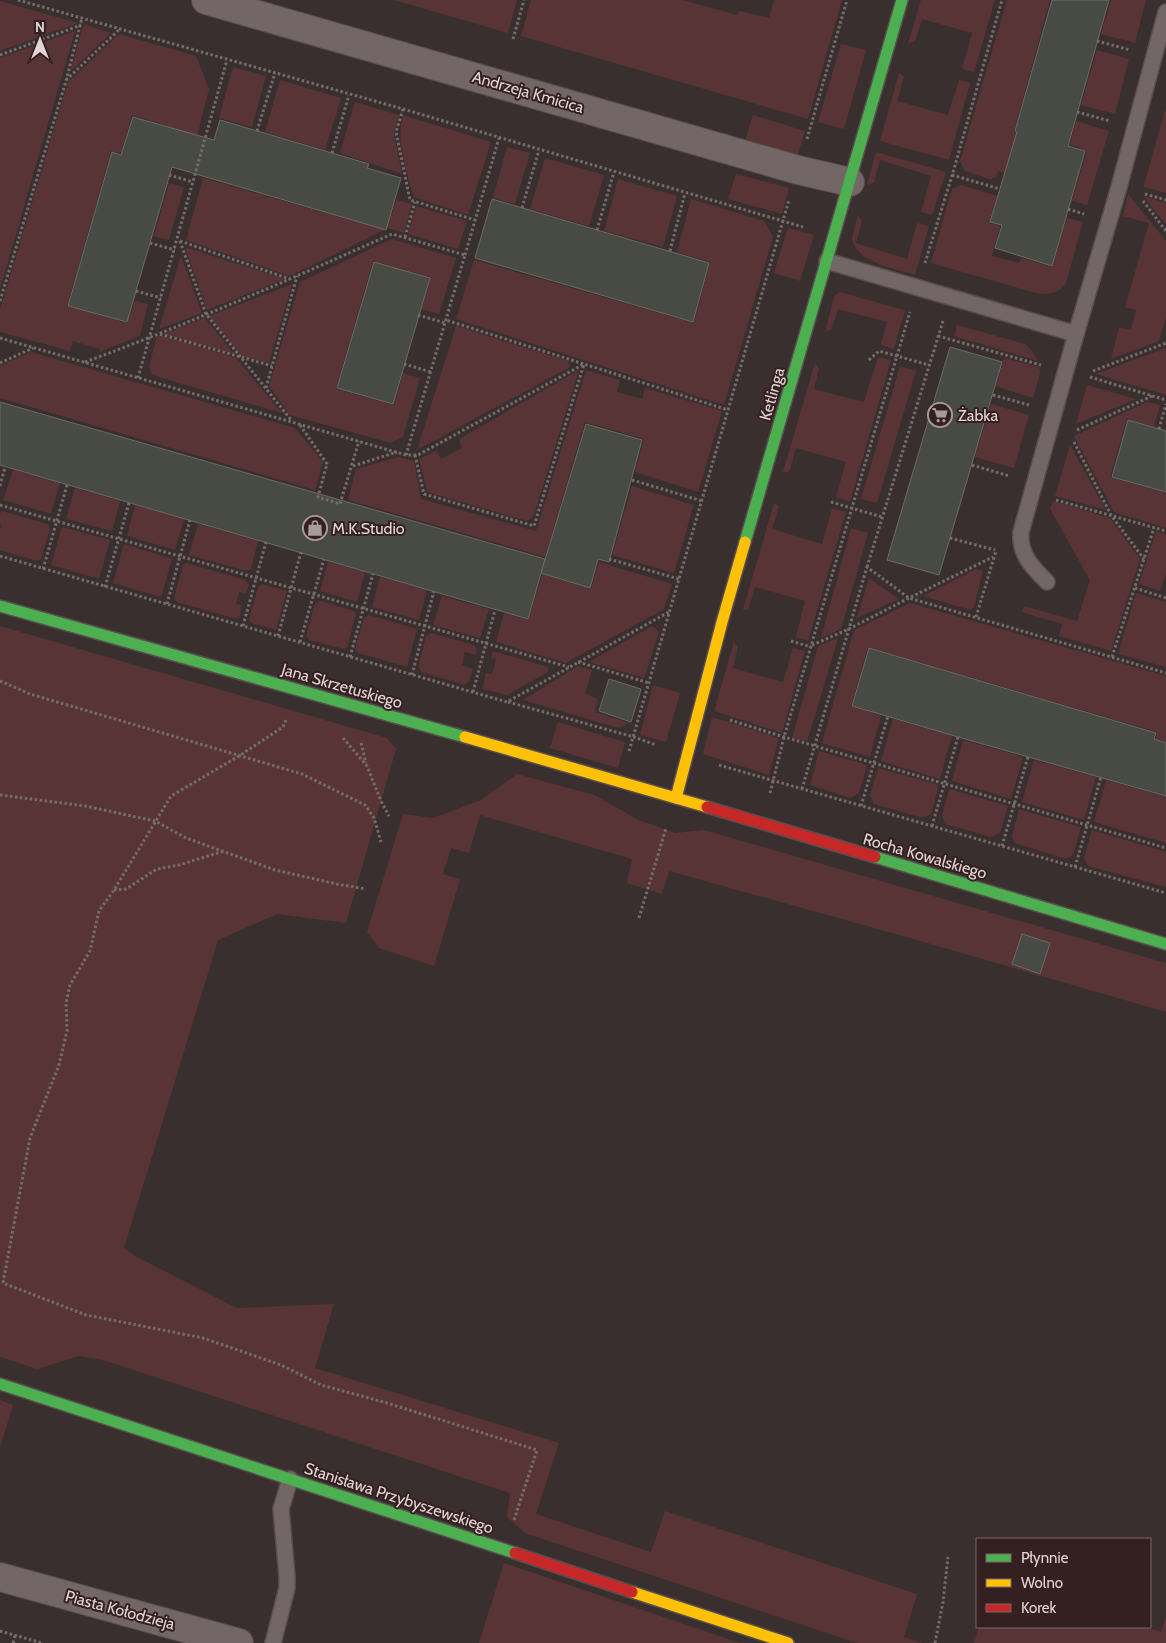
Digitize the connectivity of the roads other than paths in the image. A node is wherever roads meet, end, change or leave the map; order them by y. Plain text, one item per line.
1 (206, 0) edge
2 (902, 0) edge
3 (1166, 12) edge
4 (850, 182) junction
5 (827, 261) junction
6 (1076, 334) junction
7 (1047, 582) dead end
8 (0, 606) edge
9 (676, 798) junction
10 (1166, 944) edge
11 (0, 1384) edge
12 (290, 1479) junction
13 (0, 1577) edge
14 (239, 1643) edge
15 (273, 1643) edge
16 (788, 1643) edge

1 - 4 street, Andrzeja Kmicica
2 - 4 street, Ketlinga
3 - 6 lane
4 - 5 street, Ketlinga
5 - 6 lane
5 - 9 street, Ketlinga
6 - 7 lane
8 - 9 street, Jana Skrzetuskiego
9 - 10 street, Rocha Kowalskiego
11 - 12 street, Stanisława Przybyszewskiego
12 - 15 lane
12 - 16 street, Stanisława Przybyszewskiego
13 - 14 street, Piasta Kołodzieja

